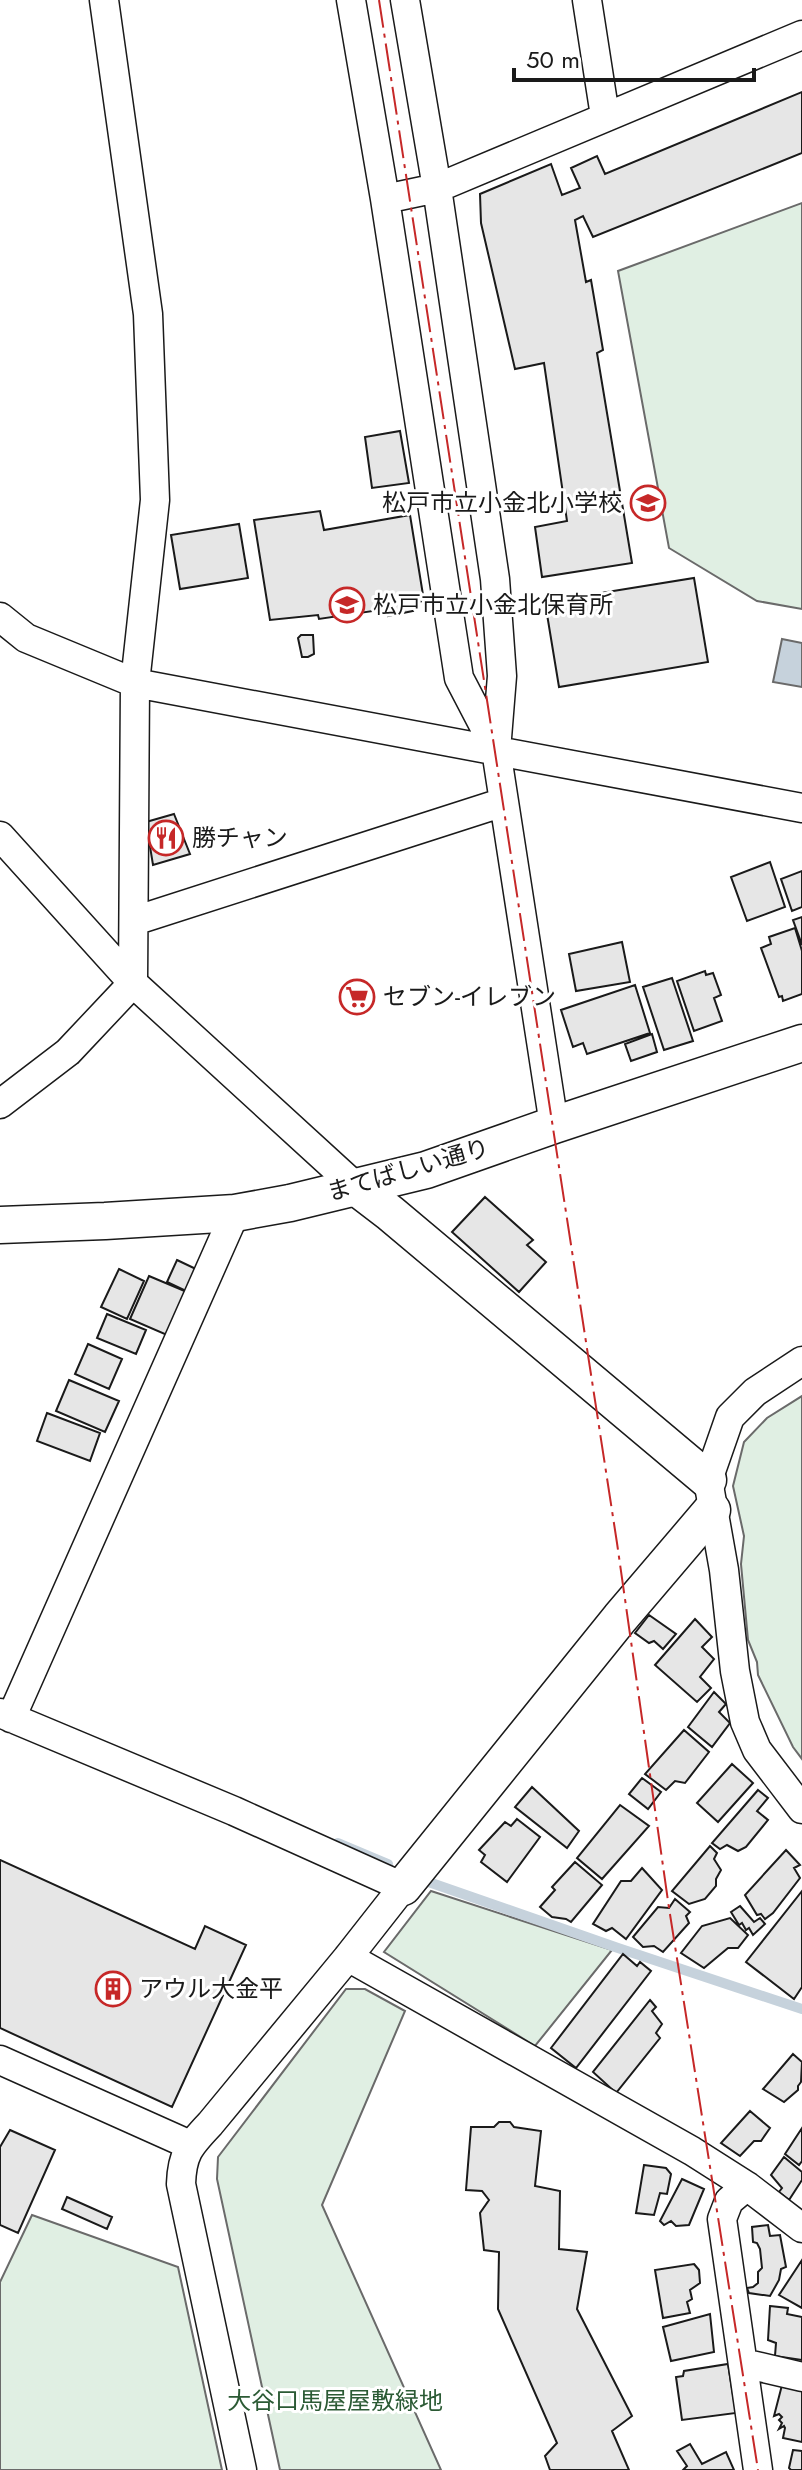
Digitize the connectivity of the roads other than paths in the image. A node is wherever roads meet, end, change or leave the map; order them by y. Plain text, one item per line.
1 (104, 0) edge
2 (351, 0) edge
3 (405, 0) edge
4 (587, 0) edge
5 (802, 35) edge
6 (605, 116) junction
7 (437, 188) junction
8 (385, 199) junction
9 (0, 617) edge
10 (135, 683) junction
11 (496, 750) junction
12 (504, 802) junction
13 (802, 808) edge
14 (0, 836) edge
15 (134, 921) junction
16 (133, 983) junction
17 (802, 1043) edge
18 (0, 1104) edge
19 (554, 1125) junction
20 (356, 1187) junction
21 (235, 1213) junction
22 (0, 1225) edge
23 (802, 1361) edge
24 (710, 1495) junction
25 (6, 1715) edge
26 (802, 1809) edge
27 (403, 1887) junction
28 (348, 1957) junction
29 (0, 2060) edge
30 (190, 2145) junction
31 (747, 2186) junction
32 (802, 2228) edge
33 (743, 2363) junction
34 (802, 2377) edge
35 (242, 2470) edge
36 (758, 2470) edge

1 - 10 street
2 - 8 street
3 - 7 street
4 - 6 street
5 - 6 street
6 - 7 street
7 - 8 street
7 - 11 street
8 - 11 street
9 - 10 street
10 - 11 street
10 - 15 street
11 - 12 street
11 - 13 street
12 - 15 street
12 - 19 street
14 - 16 street
15 - 16 street
16 - 18 street
16 - 20 street
17 - 19 street, まてばしい通り
19 - 20 street, まてばしい通り
20 - 21 street, まてばしい通り
20 - 24 street
21 - 22 street, まてばしい通り
21 - 25 street
23 - 24 street
24 - 26 street
24 - 27 street
25 - 27 street
27 - 28 street
28 - 30 street
28 - 31 street
29 - 30 street
30 - 35 street
31 - 32 street
31 - 33 street
33 - 34 street
33 - 36 street

